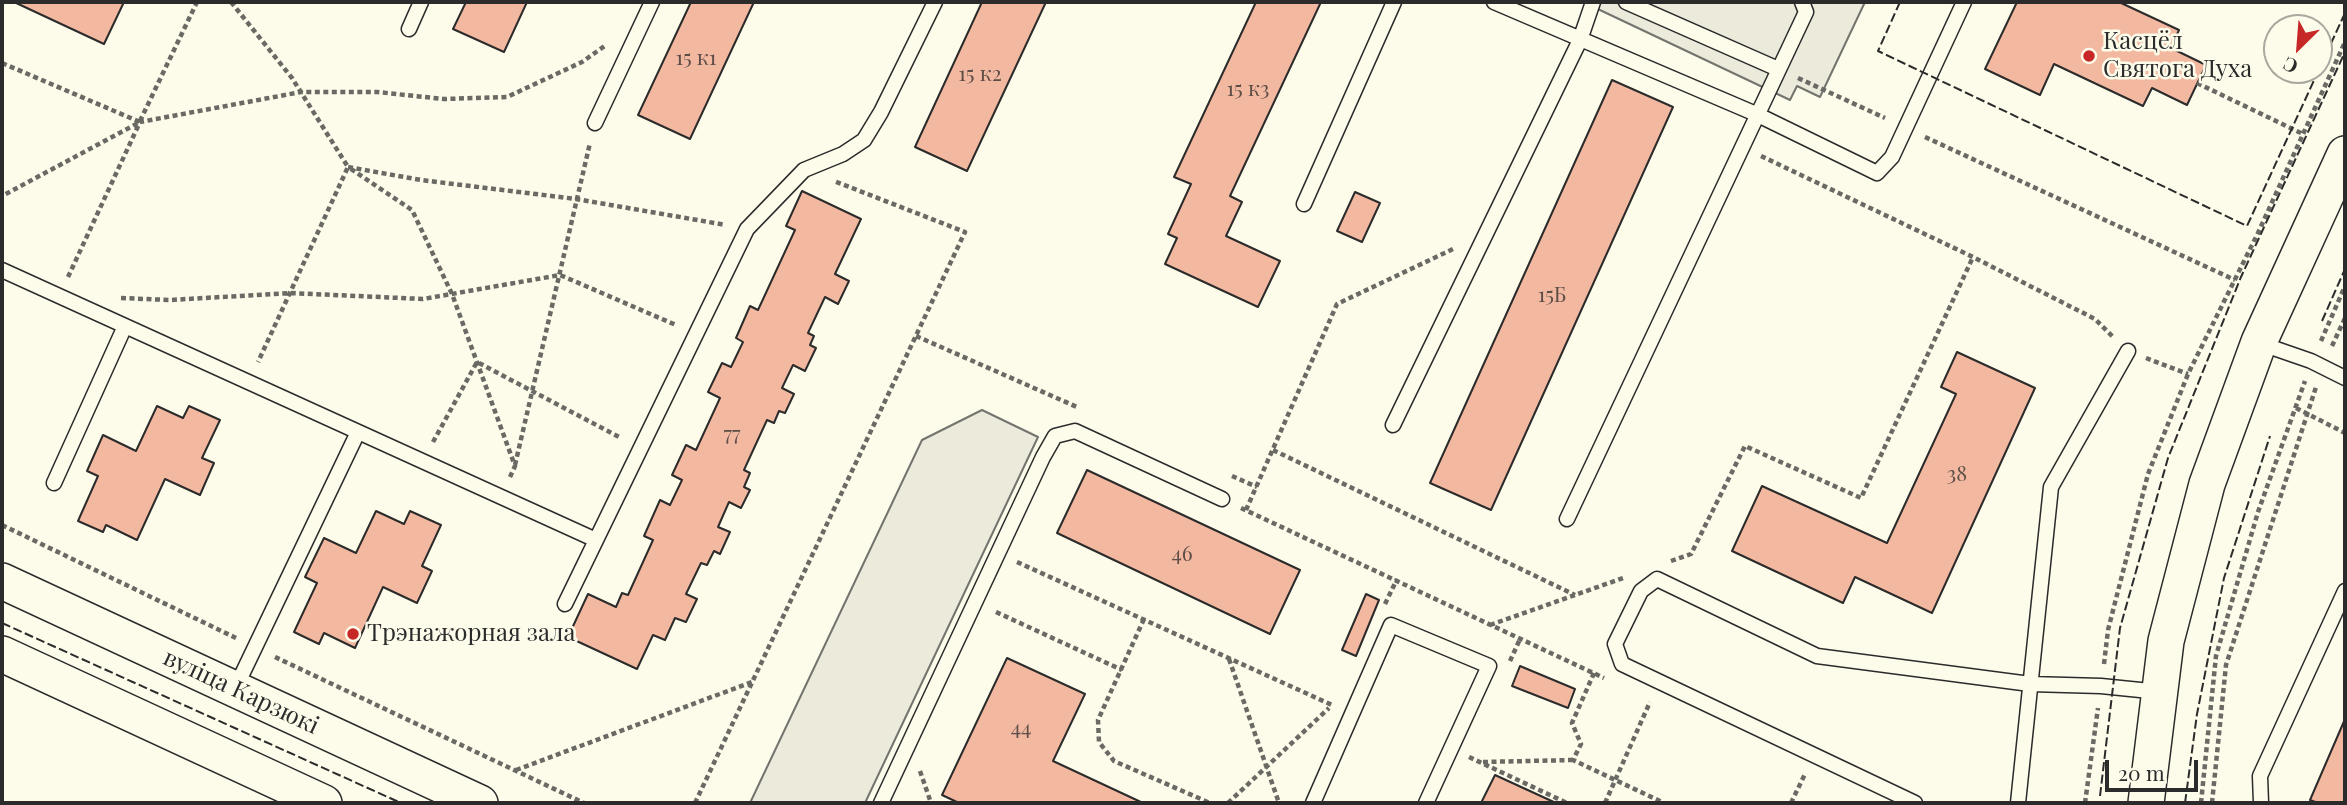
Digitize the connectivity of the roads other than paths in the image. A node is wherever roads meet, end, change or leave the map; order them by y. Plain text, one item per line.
1 (421, 2) edge
2 (652, 2) edge
3 (935, 2) edge
4 (1394, 2) edge
5 (1494, 2) edge
6 (1593, 2) edge
7 (1626, 2) edge
8 (1802, 2) edge
9 (1964, 2) edge
10 (409, 29) dead end
11 (1580, 40) junction
12 (1778, 69) junction
13 (1756, 114) junction
14 (595, 123) road end
15 (2345, 155) edge
16 (1304, 204) dead end
17 (2, 270) edge
18 (125, 326) junction
19 (2259, 342) junction
20 (2129, 351) road end
21 (2345, 378) edge
22 (1393, 425) dead end
23 (358, 432) junction
24 (54, 483) dead end
25 (1222, 499) road end
26 (1567, 519) dead end
27 (596, 540) junction
28 (2, 581) edge
29 (2345, 591) edge
30 (565, 604) dead end
31 (2, 654) edge
32 (2030, 684) junction
33 (235, 689) junction
34 (2160, 692) junction
35 (324, 803) edge
36 (480, 803) edge
37 (881, 803) edge
38 (1313, 803) edge
39 (1426, 803) edge
40 (1915, 803) edge
41 (2018, 803) edge
42 (2146, 803) edge
43 (2261, 803) edge

1 - 10 lane
2 - 14 lane
3 - 27 lane
4 - 16 lane
5 - 11 lane
6 - 11 lane
7 - 12 lane
8 - 12 lane
9 - 13 lane
11 - 13 lane
11 - 22 lane
12 - 13 lane
13 - 26 lane
15 - 19 street
17 - 18 lane
18 - 23 lane
18 - 24 lane
19 - 21 lane
19 - 34 street
20 - 32 lane
23 - 27 lane
23 - 33 lane
25 - 37 lane
27 - 30 lane
28 - 33 street, вуліца Карзюкі
29 - 43 lane
31 - 35 street
32 - 34 lane
32 - 40 lane
32 - 41 lane
33 - 36 street, вуліца Карзюкі
34 - 42 street
38 - 39 lane

